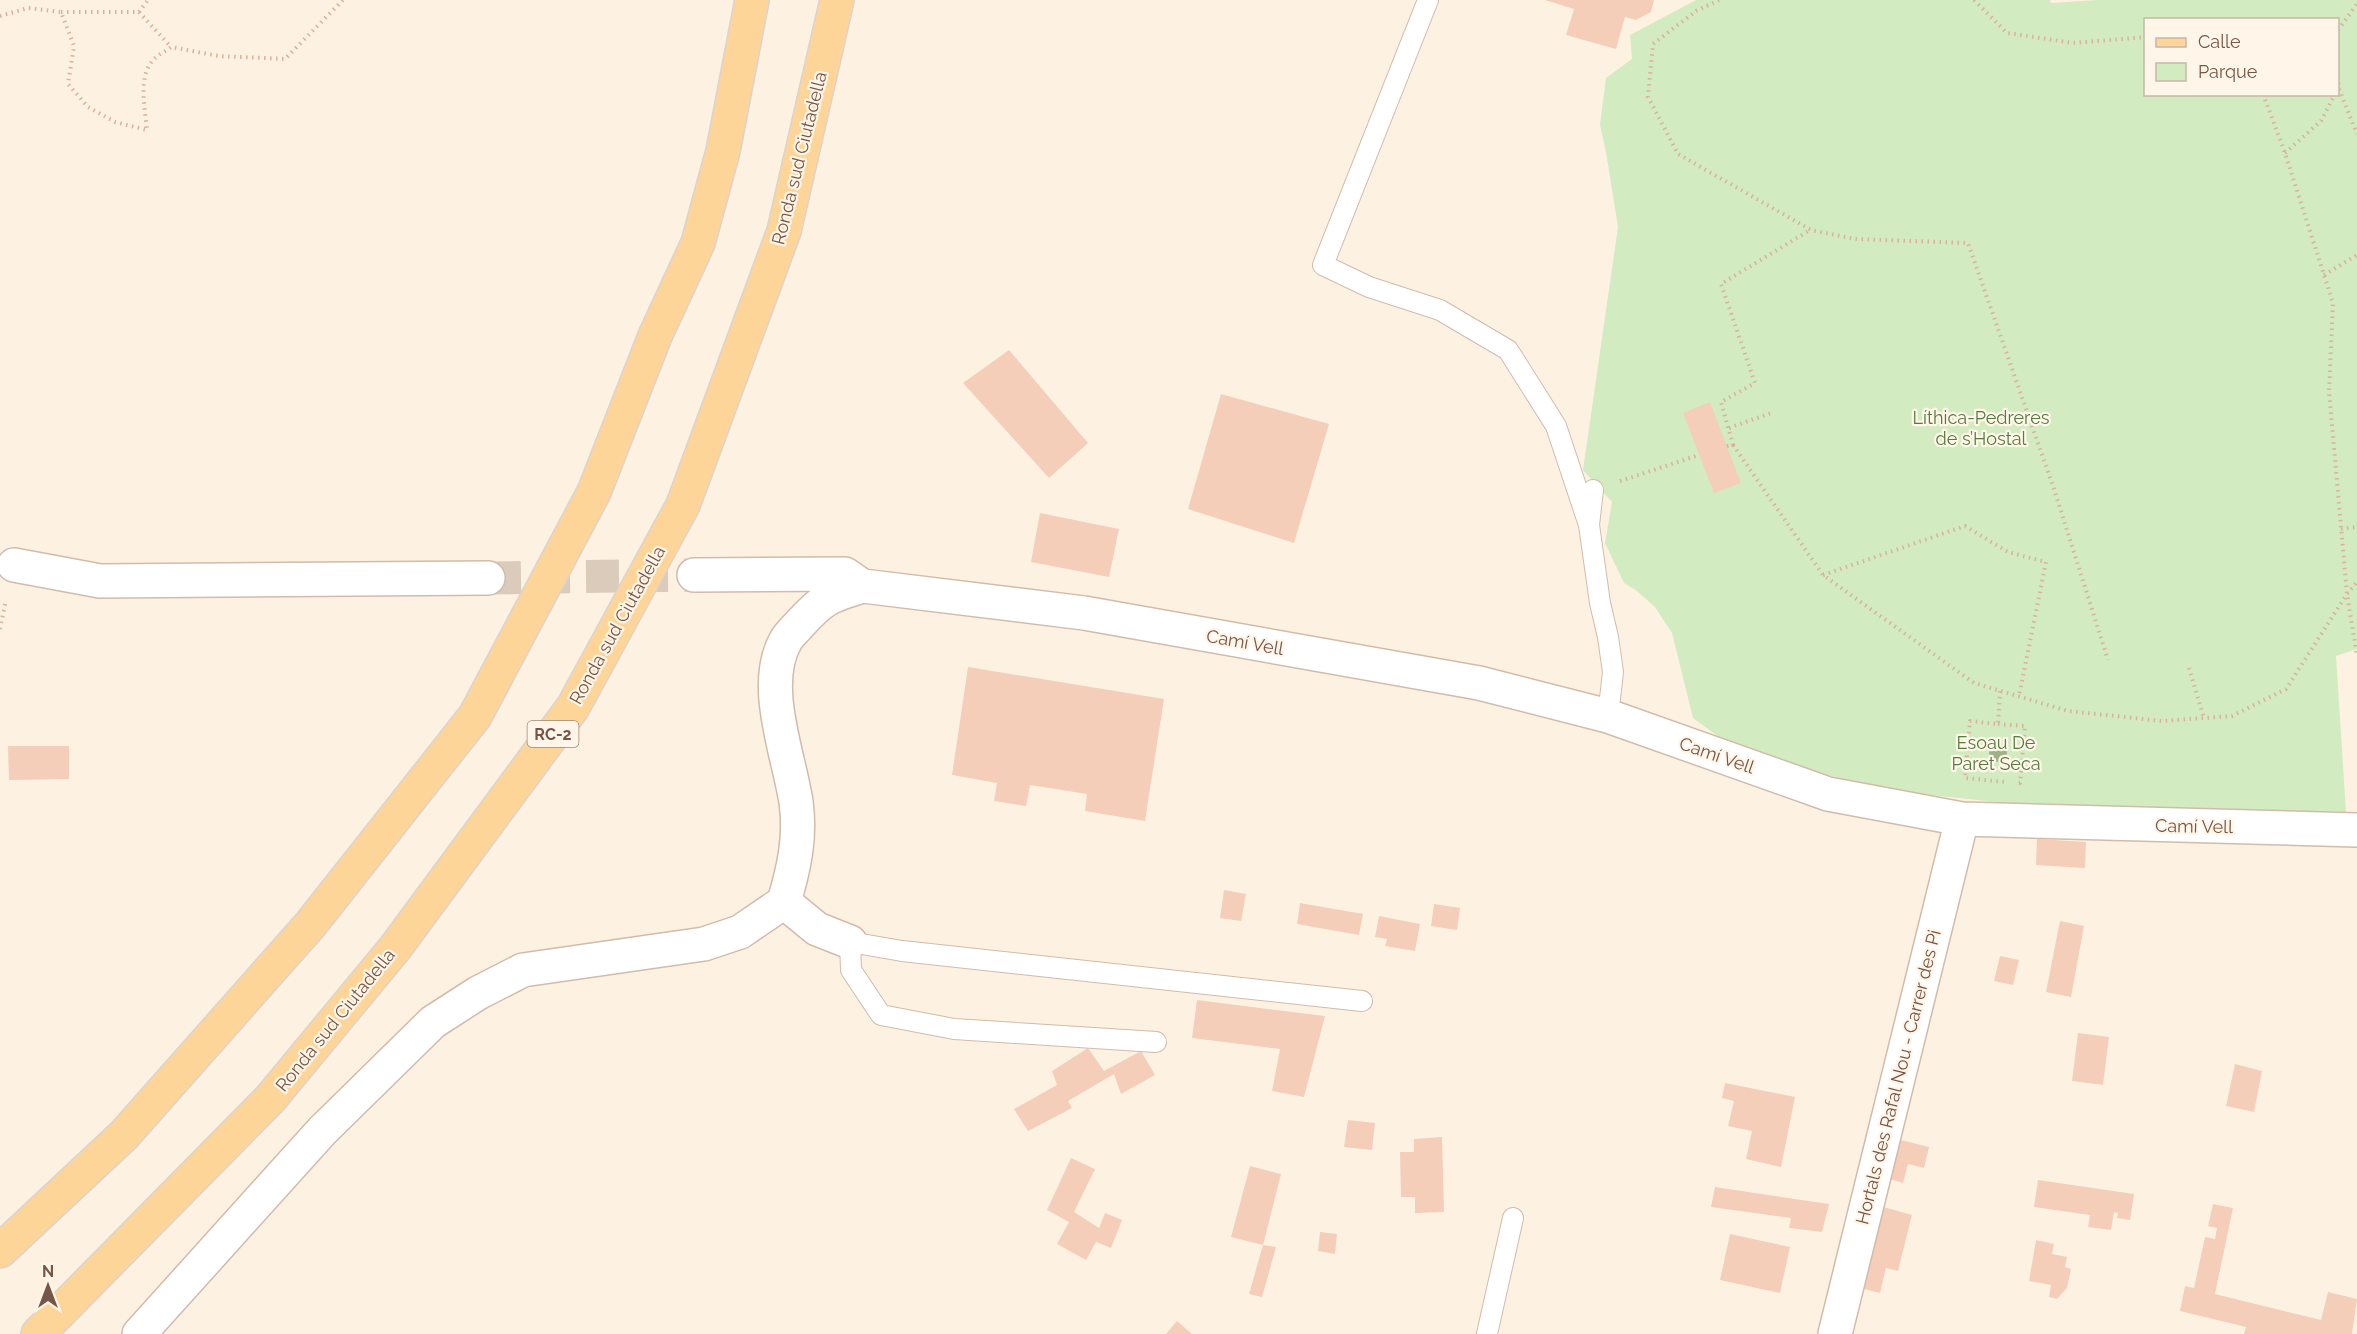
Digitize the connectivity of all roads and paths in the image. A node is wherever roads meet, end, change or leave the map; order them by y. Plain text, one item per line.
1 (148, 0) edge
2 (343, 0) edge
3 (752, 0) edge
4 (837, 0) edge
5 (1428, 0) edge
6 (1719, 0) edge
7 (1974, 0) edge
8 (2357, 4) edge
9 (61, 12) junction
10 (139, 12) junction
11 (0, 16) edge
12 (2339, 27) edge
13 (2144, 37) edge
14 (171, 47) junction
15 (2339, 95) edge
16 (2264, 96) edge
17 (2334, 96) edge
18 (2357, 134) edge
19 (2285, 153) junction
20 (1811, 230) junction
21 (2357, 255) edge
22 (2324, 275) junction
23 (1771, 412) dead end
24 (1729, 428) junction
25 (1733, 445) junction
26 (1727, 446) dead end
27 (1699, 455) dead end
28 (1593, 490) joint
29 (1589, 525) junction
30 (2357, 526) edge
31 (2340, 529) junction
32 (14, 565) dead end
33 (694, 575) tunnel mouth
34 (1823, 575) junction
35 (488, 578) tunnel mouth
36 (2357, 582) edge
37 (863, 586) junction
38 (2347, 594) junction
39 (2357, 656) edge
40 (2108, 660) dead end
41 (2190, 668) dead end
42 (2000, 691) junction
43 (2019, 696) junction
44 (1608, 716) junction
45 (2204, 718) junction
46 (1998, 724) junction
47 (1962, 819) junction
48 (2357, 830) edge
49 (784, 902) junction
50 (850, 942) junction
51 (1362, 1001) dead end
52 (1156, 1042) dead end
53 (1513, 1218) dead end
54 (0, 1251) edge
55 (38, 1334) edge
56 (139, 1334) edge
57 (1487, 1334) edge
58 (1835, 1334) edge

1 - 10 path
2 - 14 path
3 - 54 main road
4 - 55 main road, Ronda sud Ciutadella / RC-2
5 - 29 lane
6 - 20 path
7 - 13 path
8 - 12 path
9 - 10 path
9 - 11 path
9 - 14 path
10 - 14 path
15 - 18 path
16 - 19 path
17 - 19 path
19 - 22 path
20 - 24 path
20 - 40 path
21 - 22 path
22 - 31 path
23 - 24 path
24 - 25 path
25 - 26 path
25 - 34 path
27 - 28 path
28 - 29 lane
29 - 44 lane
30 - 31 path
31 - 38 path
32 - 35 street
33 - 37 street
34 - 42 path
34 - 43 path
36 - 38 path
37 - 44 street, Camí Vell
37 - 49 street
38 - 39 path
38 - 45 path
41 - 45 path
42 - 43 path
42 - 46 path
43 - 45 path
44 - 47 street, Camí Vell
46 - 46 path
47 - 48 street, Camí Vell
47 - 58 street, Hortals des Rafal Nou - Carrer des Pi
49 - 50 street
49 - 56 street
50 - 51 lane
50 - 52 lane
53 - 57 lane

